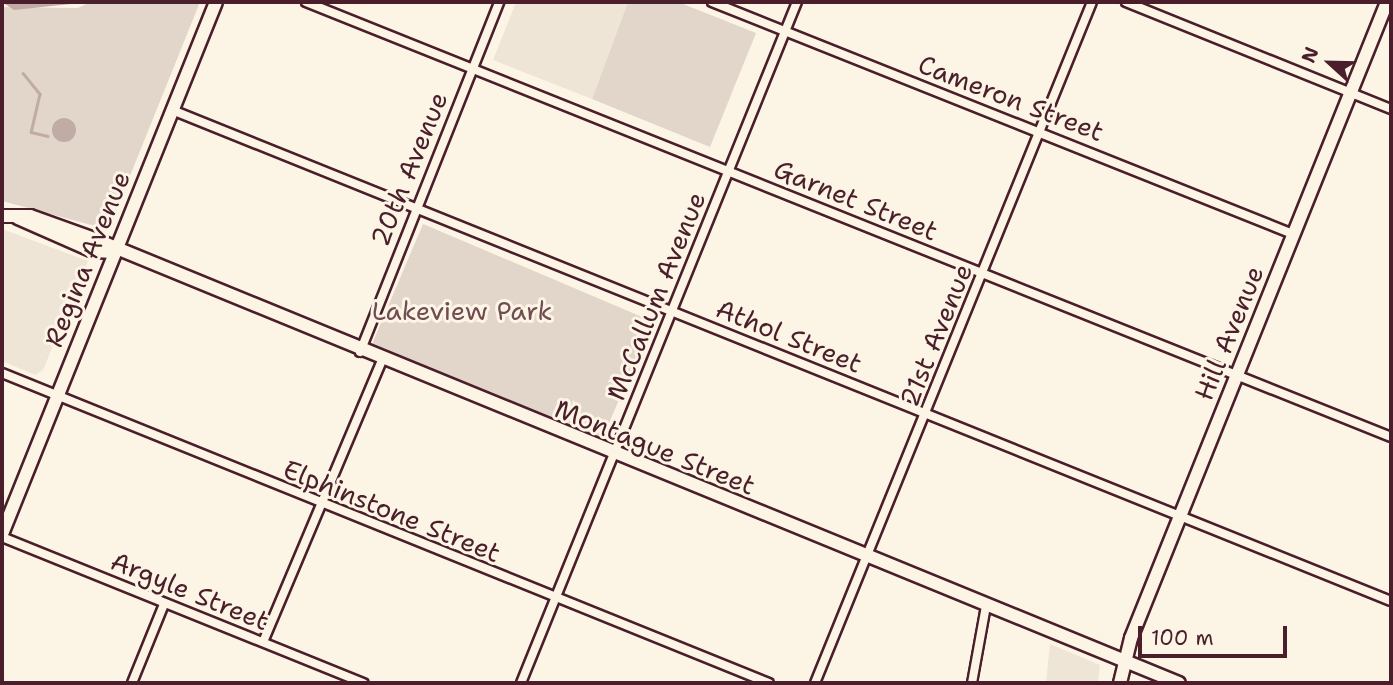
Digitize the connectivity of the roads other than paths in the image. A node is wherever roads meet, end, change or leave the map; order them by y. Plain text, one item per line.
1 (216, 2) edge
2 (306, 2) edge
3 (499, 2) edge
4 (712, 2) edge
5 (797, 2) edge
6 (1092, 2) edge
7 (1126, 2) edge
8 (1387, 2) edge
9 (785, 31) junction
10 (472, 69) junction
11 (1351, 92) junction
12 (1391, 109) edge
13 (172, 110) junction
14 (1041, 131) junction
15 (729, 172) junction
16 (416, 209) junction
17 (2, 216) edge
18 (1293, 234) junction
19 (115, 252) junction
20 (984, 274) junction
21 (672, 312) junction
22 (360, 352) junction
23 (382, 360) junction
24 (2, 373) edge
25 (1237, 375) junction
26 (57, 396) junction
27 (926, 414) junction
28 (1391, 438) edge
29 (614, 455) junction
30 (321, 505) junction
31 (1179, 517) junction
32 (2, 536) edge
33 (868, 558) junction
34 (556, 599) junction
35 (1391, 601) edge
36 (164, 604) junction
37 (986, 606) junction
38 (263, 642) junction
39 (1123, 661) junction
40 (132, 683) edge
41 (364, 683) edge
42 (521, 683) edge
43 (769, 683) edge
44 (815, 683) edge
45 (972, 683) edge
46 (1120, 683) edge
47 (1179, 683) edge

1 - 13 street, Regina Avenue
2 - 10 street, Garnet Street
3 - 10 street, 20th Avenue
4 - 9 street, Cameron Street
5 - 9 street, McCallum Avenue
6 - 14 street, 21st Avenue
7 - 11 street
8 - 11 street, Hill Avenue
9 - 14 street, Cameron Street
9 - 15 street, McCallum Avenue
10 - 15 street, Garnet Street
10 - 16 street, 20th Avenue
11 - 12 street
11 - 18 street, Hill Avenue
13 - 16 street, Athol Street
13 - 19 street, Regina Avenue
14 - 18 street, Cameron Street
14 - 20 street, 21st Avenue
15 - 20 street, Garnet Street
15 - 21 street, McCallum Avenue
16 - 21 street, Athol Street
16 - 22 street, 20th Avenue
17 - 19 street, Montague Street
18 - 25 street, Hill Avenue
19 - 22 street, Montague Street
19 - 26 street, Regina Avenue
20 - 25 street, Garnet Street
20 - 27 street, 21st Avenue
21 - 27 street, Athol Street
21 - 29 street, McCallum Avenue
22 - 23 street, Montague Street
23 - 29 street, Montague Street
23 - 30 street
24 - 26 street, Elphinstone Street
25 - 28 street, Garnet Street
25 - 31 street, Hill Avenue
26 - 30 street, Elphinstone Street
26 - 32 street, Regina Avenue
27 - 31 street, Athol Street
27 - 33 street, 21st Avenue
29 - 33 street, Montague Street
29 - 34 street, McCallum Avenue
30 - 34 street, Elphinstone Street
30 - 38 street
31 - 35 street, Athol Street
31 - 39 street, Hill Avenue
32 - 36 street, Argyle Street
33 - 37 street, Montague Street
33 - 44 street, 21st Avenue
34 - 42 street, McCallum Avenue
34 - 43 street, Elphinstone Street
36 - 38 street, Argyle Street
36 - 40 street
37 - 39 street, Montague Street
37 - 45 street
38 - 41 street, Argyle Street
39 - 46 street, Hill Avenue
39 - 47 street, Montague Street

